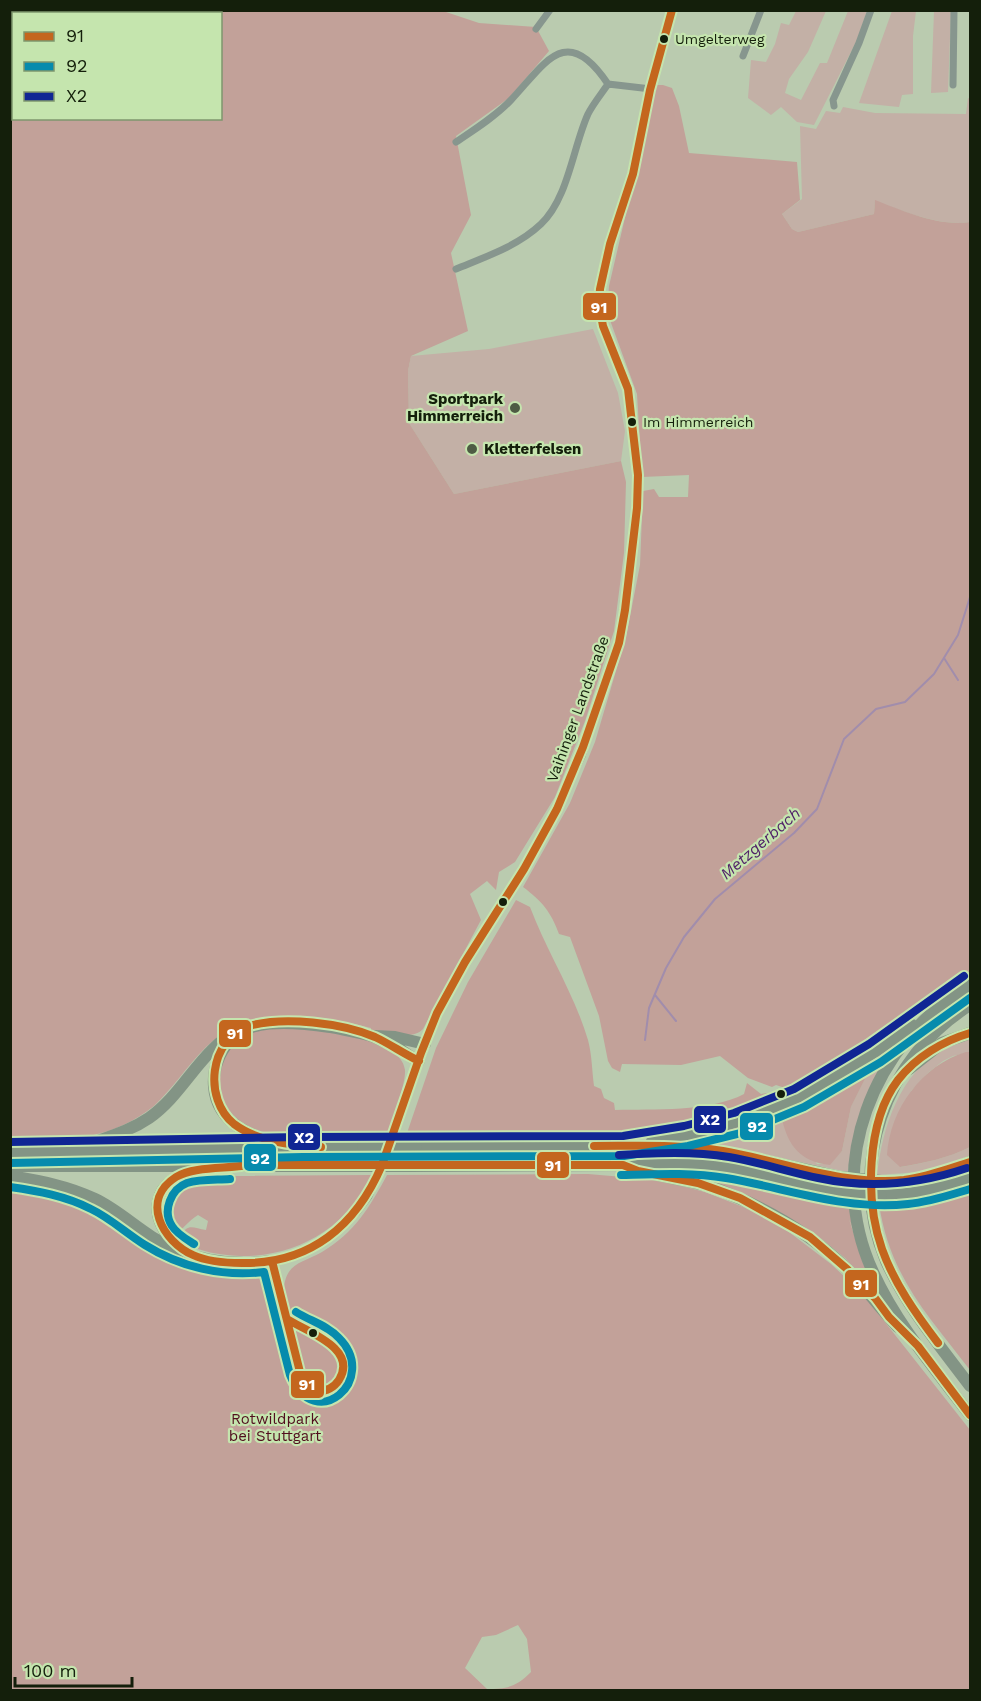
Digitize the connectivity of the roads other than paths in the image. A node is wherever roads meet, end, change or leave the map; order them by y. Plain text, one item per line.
1 (550, 10) edge
2 (672, 10) edge
3 (761, 10) edge
4 (871, 10) edge
5 (954, 10) edge
6 (536, 29) dead end
7 (743, 56) dead end
8 (608, 84) junction
9 (953, 85) dead end
10 (651, 88) junction
11 (834, 106) dead end
12 (456, 142) dead end
13 (456, 269) dead end
14 (970, 985) edge
15 (970, 1005) edge
16 (928, 1015) junction
17 (237, 1032) junction
18 (970, 1033) edge
19 (373, 1037) junction
20 (425, 1044) junction
21 (418, 1061) junction
22 (899, 1078) junction
23 (624, 1146) junction
24 (303, 1147) junction
25 (71, 1152) junction
26 (10, 1153) edge
27 (970, 1162) edge
28 (248, 1165) junction
29 (623, 1165) junction
30 (10, 1166) edge
31 (10, 1176) edge
32 (970, 1178) edge
33 (188, 1253) junction
34 (272, 1261) joint
35 (918, 1346) junction
36 (970, 1386) edge
37 (970, 1415) edge

1 - 6 street
2 - 10 street, Vaihinger Landstraße
3 - 7 street
4 - 11 street
5 - 9 street
8 - 10 street
8 - 12 street
8 - 13 street
10 - 20 street, Vaihinger Landstraße
14 - 16 highway
15 - 22 highway
16 - 23 highway
16 - 35 highway
17 - 19 highway
17 - 24 highway
17 - 25 highway
18 - 22 highway
19 - 20 highway
19 - 21 highway
20 - 21 street, Vaihinger Landstraße
21 - 34 street, Vaihinger Landstraße
22 - 36 highway
23 - 24 highway, bridge
23 - 27 highway, bridge
24 - 25 highway
25 - 26 highway
28 - 29 highway, bridge
28 - 30 highway
28 - 33 highway
29 - 32 highway, bridge
29 - 35 highway
31 - 33 highway
33 - 34 highway
35 - 37 highway

